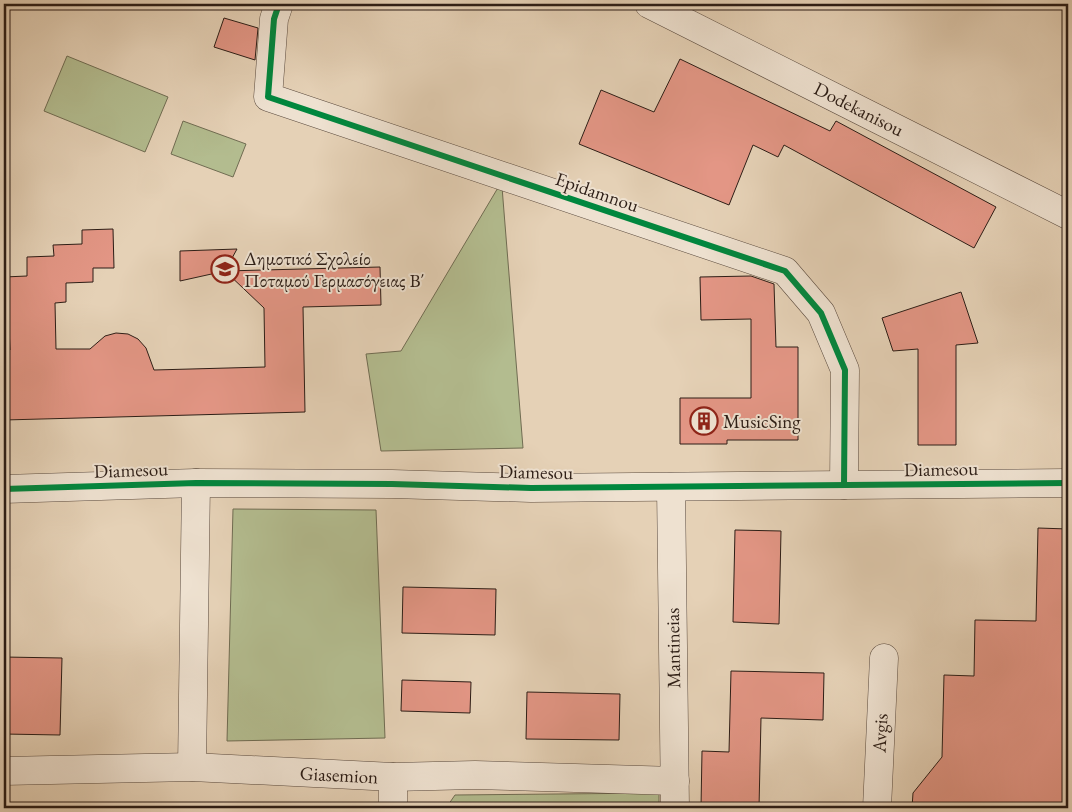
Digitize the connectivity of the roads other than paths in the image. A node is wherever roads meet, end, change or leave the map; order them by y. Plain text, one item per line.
1 (279, 4) edge
2 (649, 4) edge
3 (1068, 215) edge
4 (196, 483) junction
5 (1068, 483) edge
6 (844, 485) junction
7 (671, 487) junction
8 (4, 489) edge
9 (884, 658) dead end
10 (192, 767) junction
11 (4, 771) edge
12 (393, 778) junction
13 (675, 782) junction
14 (393, 808) edge
15 (674, 808) edge
16 (877, 808) edge

1 - 6 street, Epidamnou
2 - 3 street, Dodekanisou
4 - 7 street, Diamesou
4 - 8 street, Diamesou
4 - 10 street
5 - 6 street, Diamesou
6 - 7 street, Diamesou
7 - 13 street, Mantineias
9 - 16 street, Avgis
10 - 11 street, Giasemion
10 - 12 street, Giasemion
12 - 13 street, Giasemion
12 - 14 street
13 - 15 street, Mantineias

